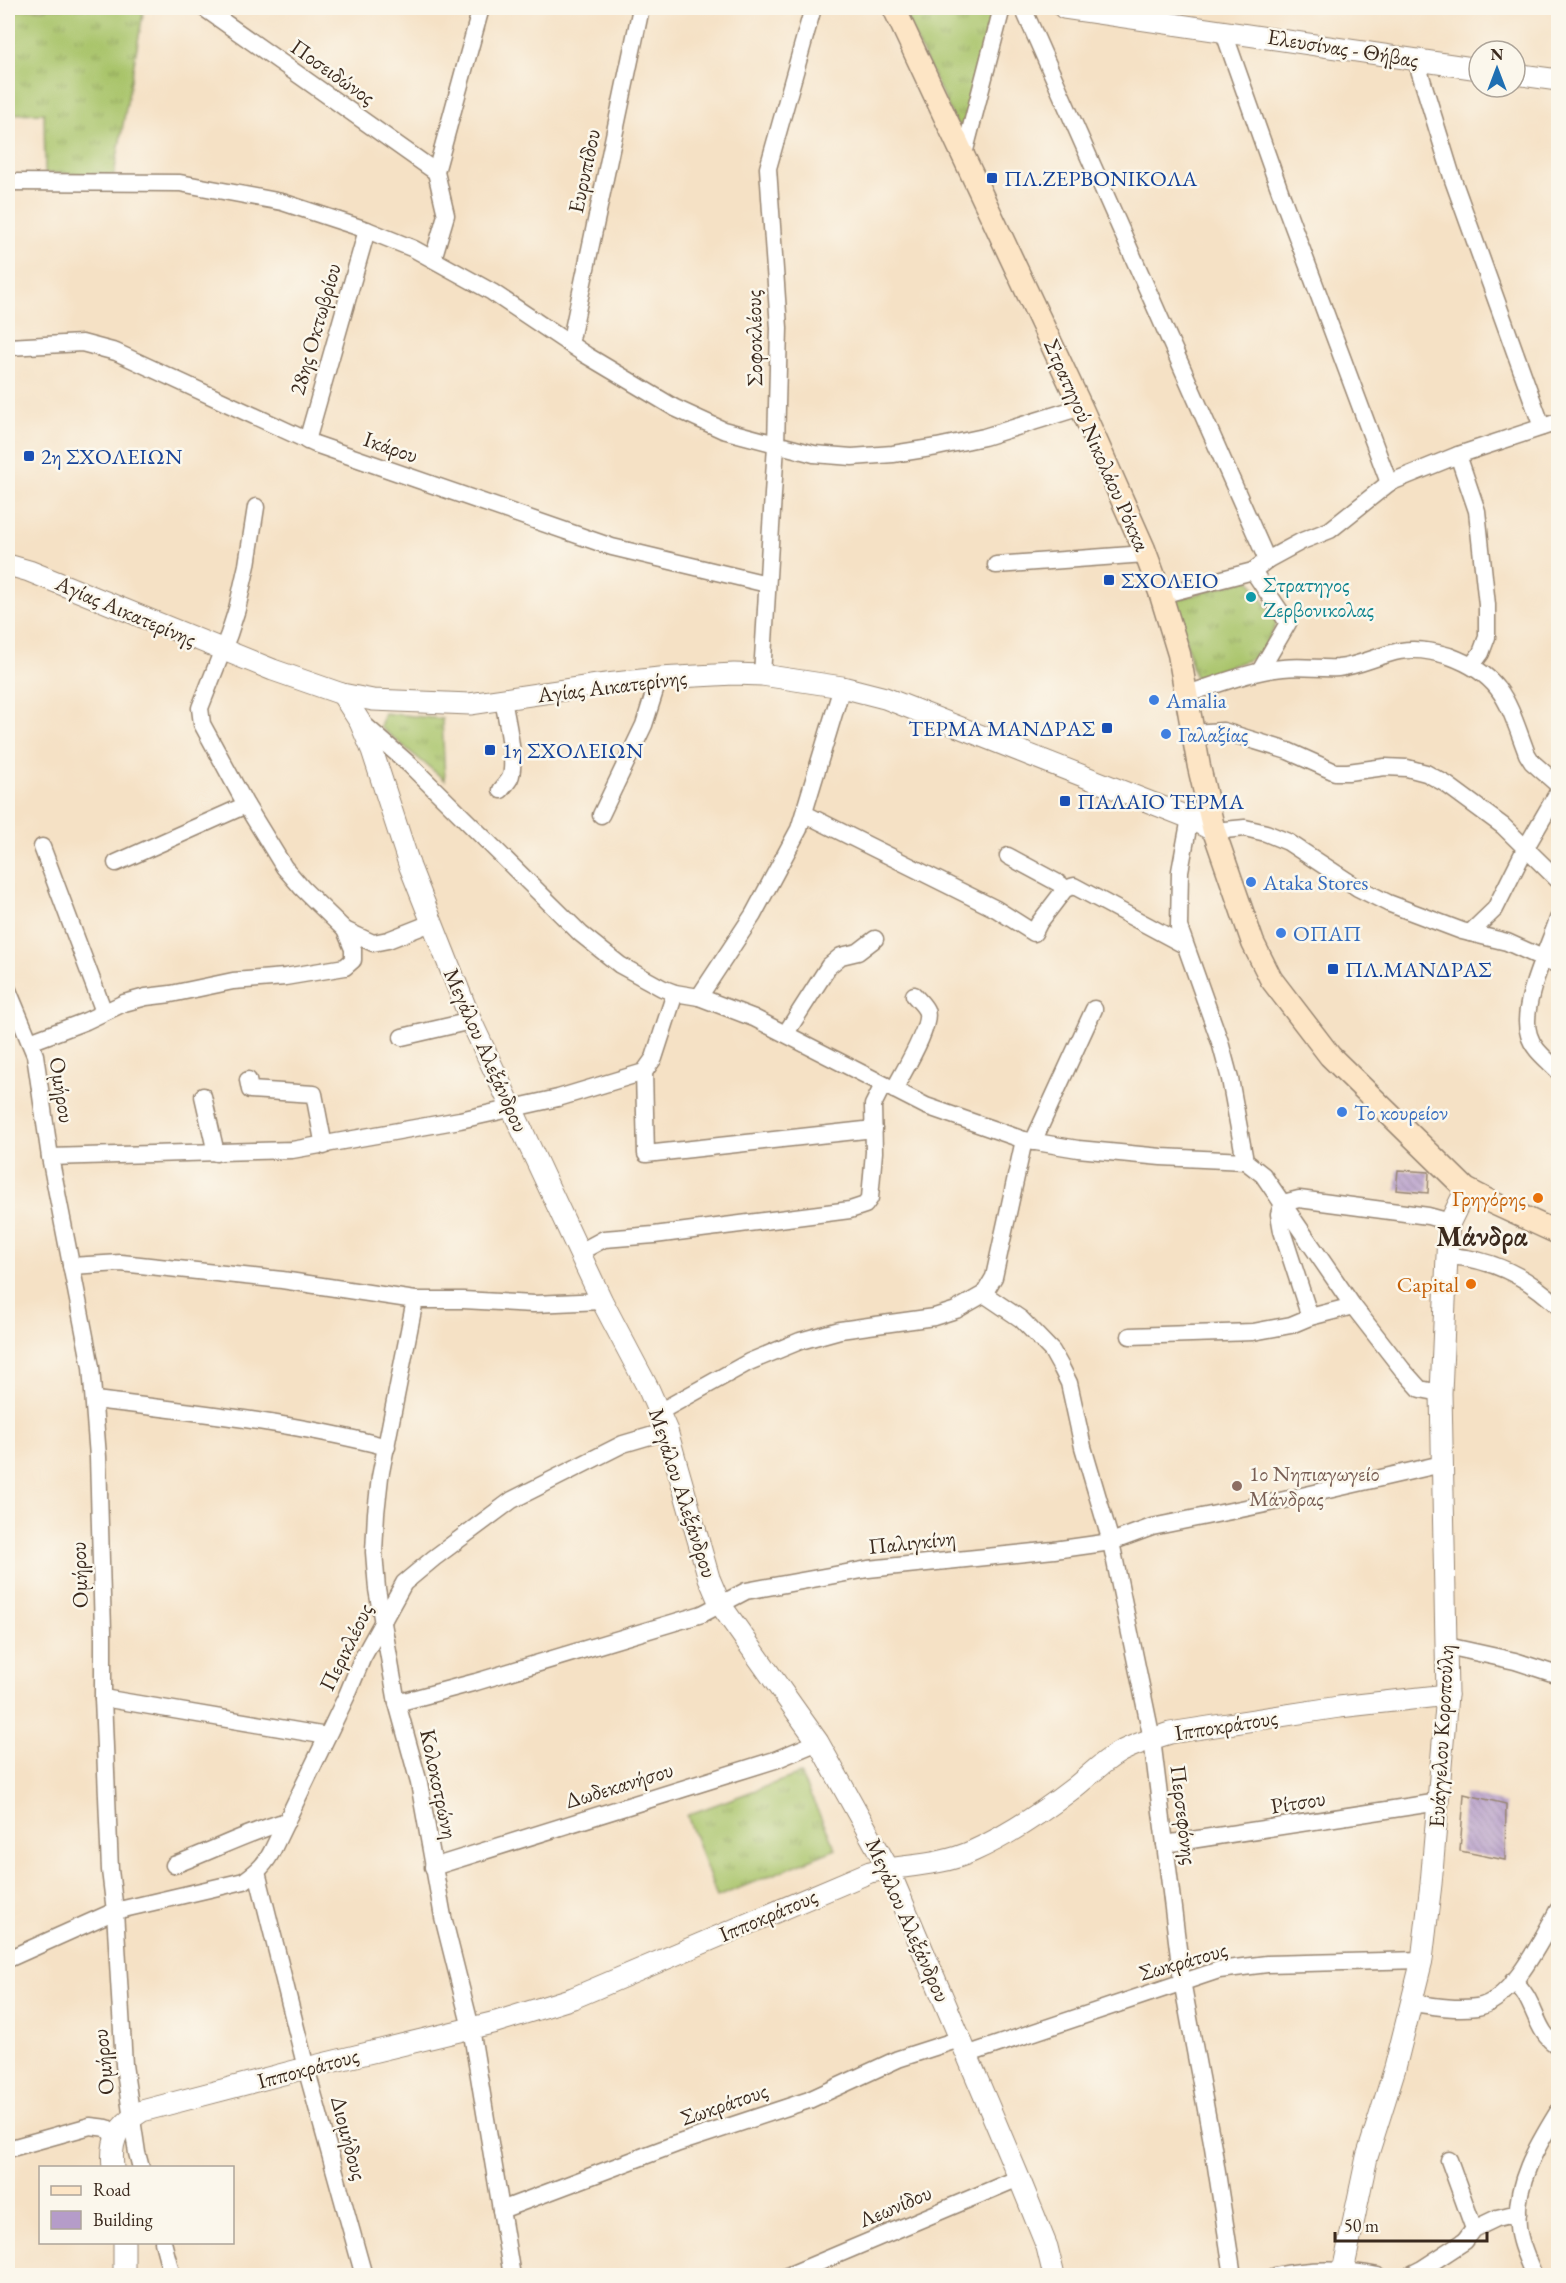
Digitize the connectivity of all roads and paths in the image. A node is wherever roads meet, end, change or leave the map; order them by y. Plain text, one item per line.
1 (204, 8) edge
2 (481, 8) edge
3 (641, 8) edge
4 (813, 8) edge
5 (897, 8) edge
6 (1002, 8) edge
7 (1023, 8) edge
8 (1064, 8) edge
9 (1163, 14) edge
10 (1223, 30) junction
11 (1416, 60) junction
12 (1467, 67) edge
13 (1527, 76) edge
14 (1558, 80) edge
15 (964, 154) junction
16 (436, 172) junction
17 (8, 182) edge
18 (368, 230) junction
19 (434, 259) junction
20 (570, 344) junction
21 (8, 347) edge
22 (1081, 407) junction
23 (1558, 422) edge
24 (1542, 427) junction
25 (307, 441) junction
26 (776, 445) junction
27 (1458, 455) junction
28 (1389, 483) junction
29 (256, 507) dead end
30 (1145, 554) junction
31 (1267, 560) junction
32 (8, 565) edge
33 (996, 565) dead end
34 (1254, 571) junction
35 (767, 584) junction
36 (1161, 595) junction
37 (221, 651) junction
38 (1472, 665) junction
39 (1260, 672) junction
40 (762, 675) junction
41 (659, 678) junction
42 (842, 687) junction
43 (342, 694) junction
44 (1187, 694) junction
45 (503, 700) junction
46 (360, 722) junction
47 (1193, 733) junction
48 (1558, 785) edge
49 (501, 790) dead end
50 (1558, 792) edge
51 (246, 805) junction
52 (805, 814) junction
53 (601, 815) dead end
54 (1190, 818) junction
55 (1214, 831) junction
56 (42, 847) dead end
57 (1525, 849) junction
58 (1008, 856) dead end
59 (116, 863) dead end
60 (1558, 880) edge
61 (1065, 889) junction
62 (1558, 919) edge
63 (431, 923) junction
64 (345, 930) junction
65 (1470, 933) junction
66 (875, 939) dead end
67 (1184, 945) junction
68 (1551, 962) edge
69 (8, 990) edge
70 (675, 993) junction
71 (914, 994) dead end
72 (699, 997) junction
73 (1094, 1009) dead end
74 (104, 1012) junction
75 (471, 1021) junction
76 (786, 1033) junction
77 (402, 1037) dead end
78 (30, 1042) junction
79 (1558, 1071) edge
80 (644, 1072) junction
81 (248, 1080) dead end
82 (888, 1087) junction
83 (203, 1096) dead end
84 (512, 1109) junction
85 (874, 1129) junction
86 (1029, 1141) junction
87 (324, 1146) junction
88 (216, 1153) junction
89 (50, 1157) junction
90 (1245, 1161) junction
91 (1466, 1189) junction
92 (1283, 1203) junction
93 (1450, 1222) junction
94 (1556, 1226) edge
95 (580, 1251) junction
96 (1447, 1256) junction
97 (70, 1266) junction
98 (984, 1294) junction
99 (415, 1300) junction
100 (602, 1301) junction
101 (1558, 1305) edge
102 (1353, 1306) junction
103 (1310, 1317) junction
104 (1130, 1336) dead end
105 (1441, 1393) junction
106 (95, 1400) junction
107 (659, 1412) junction
108 (667, 1431) junction
109 (387, 1447) junction
110 (1442, 1464) junction
111 (1111, 1542) junction
112 (720, 1604) junction
113 (384, 1619) junction
114 (1447, 1646) junction
115 (1558, 1675) edge
116 (1447, 1695) junction
117 (103, 1698) junction
118 (397, 1703) junction
119 (327, 1736) junction
120 (1152, 1739) junction
121 (818, 1742) junction
122 (1439, 1802) junction
123 (287, 1821) junction
124 (1165, 1844) junction
125 (174, 1865) dead end
126 (433, 1867) junction
127 (888, 1868) junction
128 (257, 1872) junction
129 (1558, 1910) edge
130 (115, 1911) junction
131 (8, 1959) edge
132 (1422, 1960) junction
133 (1182, 1981) junction
134 (1513, 1981) junction
135 (1412, 2003) junction
136 (471, 2028) junction
137 (1558, 2046) edge
138 (963, 2047) junction
139 (306, 2068) junction
140 (1558, 2112) edge
141 (132, 2117) junction
142 (115, 2139) junction
143 (8, 2150) edge
144 (1449, 2160) dead end
145 (113, 2166) edge
146 (140, 2166) edge
147 (1019, 2178) junction
148 (501, 2210) junction
149 (1518, 2213) junction
150 (1474, 2229) junction
151 (124, 2244) edge
152 (164, 2244) edge
153 (1531, 2268) edge
154 (1342, 2273) edge
155 (124, 2276) edge
156 (172, 2276) edge
157 (364, 2276) edge
158 (512, 2276) edge
159 (787, 2276) edge
160 (1054, 2276) edge
161 (1233, 2276) edge
162 (1275, 2276) edge
163 (1378, 2276) edge
164 (1408, 2276) edge
165 (1547, 2276) edge

1 - 16 street, Ποσειδώνος
2 - 16 street
3 - 20 street, Ευρυπίδου
4 - 26 street, Σοφοκλέους
5 - 15 main road, Στρατηγού Νικολάου Ρόκκα
6 - 15 street
7 - 31 street
8 - 9 street, Ελευσίνας - Θήβας
9 - 10 street, Ελευσίνας - Θήβας
10 - 11 street, Ελευσίνας - Θήβας
10 - 28 street
11 - 12 street, Ελευσίνας - Θήβας
11 - 24 street
13 - 14 street
15 - 22 main road, Στρατηγού Νικολάου Ρόκκα
16 - 19 street
17 - 18 street
18 - 19 street
18 - 25 street, 28ης Οκτωβρίου
19 - 20 street
20 - 26 street
21 - 25 street, Ικάρου
22 - 26 street
22 - 30 main road, Στρατηγού Νικολάου Ρόκκα
23 - 24 street
24 - 27 street
25 - 35 street, Ικάρου
26 - 35 street, Σοφοκλέους
27 - 28 street
27 - 38 street
28 - 31 street
29 - 37 street
30 - 33 street
30 - 36 main road, Στρατηγού Νικολάου Ρόκκα
31 - 34 street
32 - 37 street, Αγίας Αικατερίνης
34 - 36 street
34 - 39 street
35 - 40 street, Σοφοκλέους
36 - 44 main road, Στρατηγού Νικολάου Ρόκκα
37 - 43 street, Αγίας Αικατερίνης
37 - 51 street
38 - 39 street
38 - 48 street
39 - 44 street
40 - 41 street, Αγίας Αικατερίνης
40 - 42 street, Αγίας Αικατερίνης
41 - 45 street, Αγίας Αικατερίνης
41 - 53 street
42 - 52 street
42 - 54 street, Αγίας Αικατερίνης
43 - 45 street, Αγίας Αικατερίνης
43 - 46 street, Μεγάλου Αλεξάνδρου
44 - 47 main road, Στρατηγού Νικολάου Ρόκκα
45 - 49 street
46 - 63 street, Μεγάλου Αλεξάνδρου
46 - 70 street
47 - 55 main road, Στρατηγού Νικολάου Ρόκκα
47 - 57 street
50 - 57 street
51 - 59 street
51 - 64 street
52 - 61 street
52 - 72 street
54 - 55 street, Αγίας Αικατερίνης
54 - 67 street
55 - 65 street
55 - 91 main road, Στρατηγού Νικολάου Ρόκκα
56 - 74 street
57 - 60 street
57 - 65 street
58 - 61 street
61 - 67 street
62 - 68 street
63 - 64 street
63 - 75 street, Μεγάλου Αλεξάνδρου
64 - 74 street
65 - 68 street
66 - 76 street
67 - 90 street
68 - 79 street
69 - 78 street, Ομήρου
70 - 72 street
70 - 80 street
71 - 82 street
72 - 76 street
73 - 86 street
74 - 78 street
75 - 77 street
75 - 84 street, Μεγάλου Αλεξάνδρου
76 - 82 street
78 - 89 street, Ομήρου
80 - 84 street
80 - 85 street
81 - 87 street
82 - 85 street
82 - 86 street
83 - 88 street
84 - 87 street
84 - 95 street, Μεγάλου Αλεξάνδρου
85 - 95 street
86 - 90 street
86 - 98 street
87 - 88 street
88 - 89 street
89 - 97 street, Ομήρου
90 - 92 street
91 - 93 street, Ευάγγελου Κοροπούλη
91 - 94 main road, Στρατηγού Νικολάου Ρόκκα
92 - 93 street
92 - 102 street
92 - 103 street
93 - 96 street, Ευάγγελου Κοροπούλη
95 - 100 street, Μεγάλου Αλεξάνδρου
96 - 101 street
96 - 105 street, Ευάγγελου Κοροπούλη
97 - 99 street
97 - 106 street, Ομήρου
98 - 107 street
98 - 111 street, Περσεφόνης
99 - 100 street
99 - 109 street, Κολοκοτρώνη
100 - 107 street, Μεγάλου Αλεξάνδρου
102 - 103 street
102 - 105 street
103 - 104 street
105 - 110 street, Ευάγγελου Κοροπούλη
106 - 109 street
106 - 117 street, Ομήρου
107 - 108 street, Μεγάλου Αλεξάνδρου
108 - 112 street, Μεγάλου Αλεξάνδρου
108 - 113 street, Περικλέους
109 - 113 street, Κολοκοτρώνη
110 - 111 street, Παλιγκίνη
110 - 114 street, Ευάγγελου Κοροπούλη
111 - 112 street, Παλιγκίνη
111 - 120 street, Περσεφόνης
112 - 118 street, Παλιγκίνη
112 - 121 street, Μεγάλου Αλεξάνδρου
113 - 118 street, Κολοκοτρώνη
113 - 119 street, Περικλέους
114 - 115 street
114 - 116 street, Ευάγγελου Κοροπούλη
116 - 120 street, Ιπποκράτους
116 - 122 street, Ευάγγελου Κοροπούλη
117 - 119 street
117 - 130 street, Ομήρου
118 - 126 street, Κολοκοτρώνη
119 - 123 street, Περικλέους
120 - 124 street, Περσεφόνης
120 - 127 street, Ιπποκράτους
121 - 126 street, Δωδεκανήσου
121 - 127 street, Μεγάλου Αλεξάνδρου
122 - 124 street, Ρίτσου
122 - 132 street, Ευάγγελου Κοροπούλη
123 - 125 street
123 - 128 street, Περικλέους
124 - 133 street, Περσεφόνης
126 - 136 street, Κολοκοτρώνη
127 - 136 street, Ιπποκράτους
127 - 138 street, Μεγάλου Αλεξάνδρου
128 - 130 street
128 - 139 street, Διομήδους
129 - 134 street
130 - 131 street
130 - 141 street, Ομήρου
132 - 133 street, Σωκράτους
132 - 135 street, Ευάγγελου Κοροπούλη
133 - 138 street, Σωκράτους
133 - 161 street, Περσεφόνης
134 - 135 street
134 - 137 street
135 - 154 street, Ευάγγελου Κοροπούλη
136 - 139 street, Ιπποκράτους
136 - 148 street, Κολοκοτρώνη
138 - 147 street, Μεγάλου Αλεξάνδρου
138 - 148 street, Σωκράτους
139 - 141 street, Ιπποκράτους
139 - 157 street, Διομήδους
140 - 149 street
141 - 142 street
141 - 146 street, Ομήρου
142 - 143 street
142 - 145 street
144 - 150 street
147 - 159 street, Λεωνίδου
147 - 160 street, Μεγάλου Αλεξάνδρου
148 - 158 street, Κολοκοτρώνη
149 - 150 street
149 - 153 street
150 - 164 street
151 - 155 street
152 - 156 street
153 - 165 street
154 - 162 street
154 - 163 street

